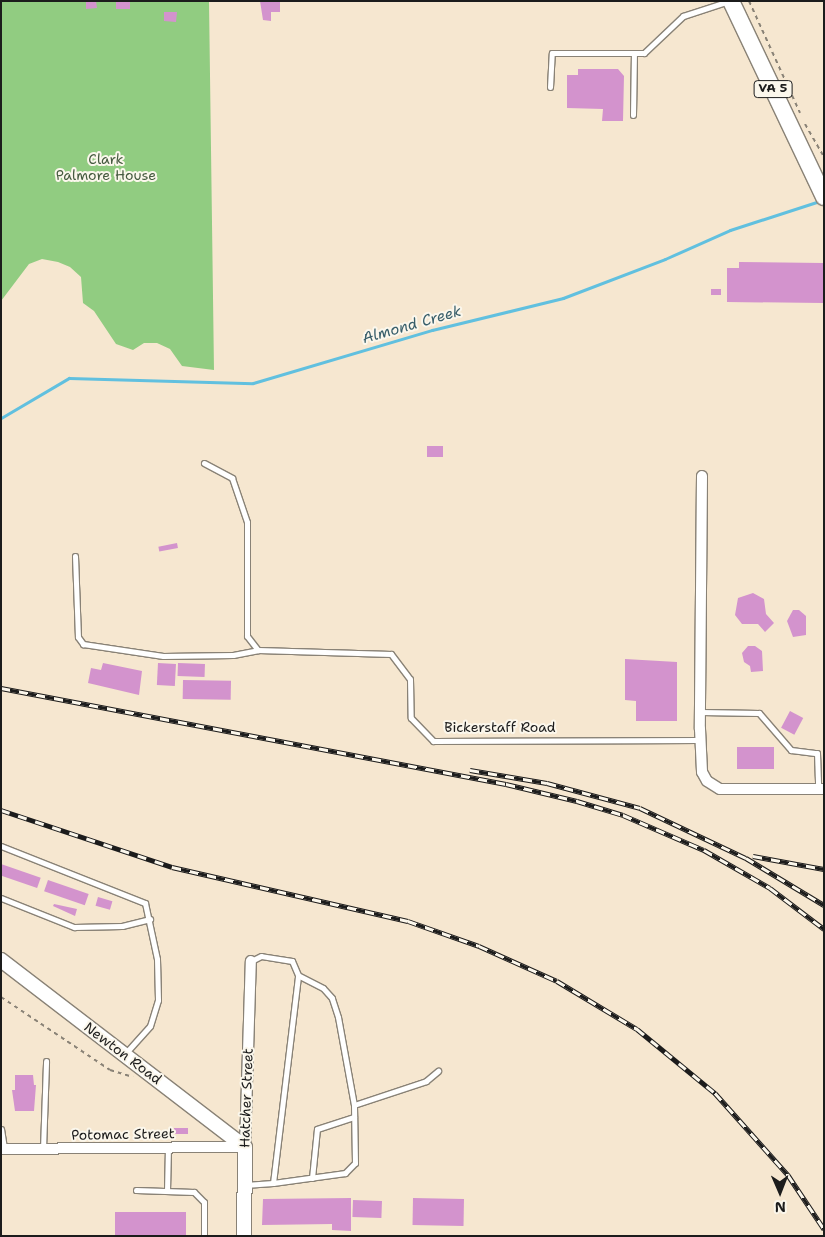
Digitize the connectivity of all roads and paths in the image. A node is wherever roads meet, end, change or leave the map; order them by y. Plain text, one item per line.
1 (731, 1) edge
2 (749, 1) edge
3 (634, 53) junction
4 (550, 87) dead end
5 (800, 114) dead end
6 (633, 115) dead end
7 (804, 123) dead end
8 (824, 157) edge
9 (824, 197) edge
10 (204, 463) dead end
11 (702, 476) dead end
12 (75, 556) dead end
13 (258, 650) junction
14 (701, 712) junction
15 (700, 740) junction
16 (821, 789) edge
17 (1, 846) edge
18 (1, 898) edge
19 (150, 919) junction
20 (1, 960) edge
21 (251, 961) joint
22 (298, 975) junction
23 (1, 997) edge
24 (124, 1054) junction
25 (46, 1061) dead end
26 (438, 1070) dead end
27 (135, 1078) dead end
28 (354, 1105) junction
29 (354, 1118) junction
30 (1, 1129) edge
31 (168, 1147) junction
32 (245, 1147) junction
33 (3, 1149) edge
34 (43, 1149) junction
35 (312, 1178) junction
36 (274, 1183) junction
37 (245, 1185) junction
38 (136, 1190) dead end
39 (167, 1191) junction
40 (204, 1236) edge
41 (244, 1236) edge

1 - 3 lane
1 - 9 main road, VA 5
2 - 5 path
3 - 4 lane
3 - 6 lane
7 - 8 path
10 - 13 lane
11 - 14 street
12 - 13 lane
13 - 15 lane, Bickerstaff Road
14 - 15 street
14 - 16 lane
15 - 16 street
17 - 19 lane
18 - 19 lane
19 - 24 lane
20 - 24 street, Newton Road
21 - 22 lane
21 - 32 street, Hatcher Street
22 - 28 lane
22 - 36 lane
23 - 27 path
24 - 32 street, Newton Road
25 - 34 lane
26 - 28 lane
28 - 29 lane
29 - 35 lane
29 - 35 lane
30 - 33 lane
31 - 32 street, Potomac Street
31 - 34 street, Potomac Street
31 - 39 lane
32 - 37 street, Hatcher Street
33 - 34 street, Potomac Street
35 - 36 lane
36 - 37 lane
37 - 41 street, Hatcher Street
38 - 39 lane
39 - 40 lane

